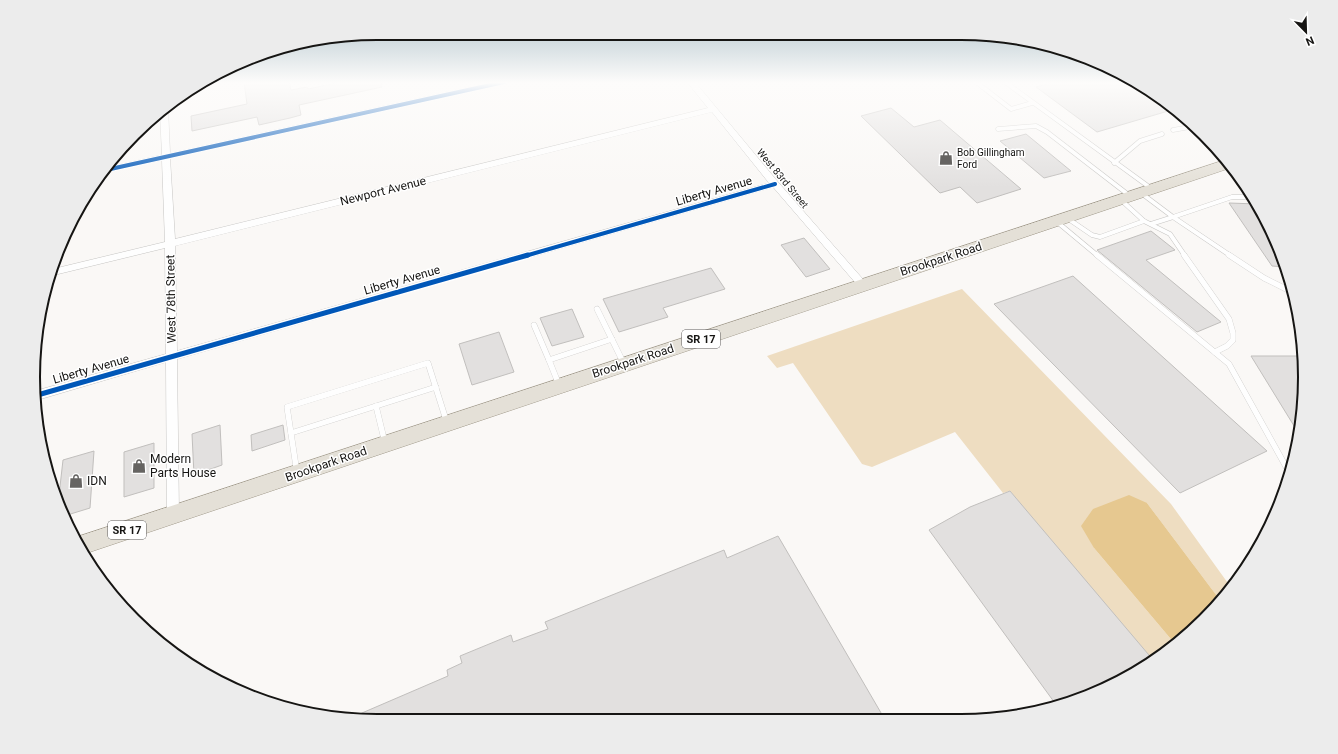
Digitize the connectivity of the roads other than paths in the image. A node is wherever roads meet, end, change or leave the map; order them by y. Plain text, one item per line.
1 (164, 117) edge
2 (345, 117) edge
3 (677, 117) edge
4 (721, 117) edge
5 (1051, 117) edge
6 (1187, 128) edge
7 (998, 129) dead end
8 (1173, 130) dead end
9 (1162, 134) dead end
10 (166, 157) junction
11 (1114, 163) junction
12 (1223, 166) edge
13 (113, 169) edge
14 (775, 184) junction
15 (1136, 195) junction
16 (1245, 197) edge
17 (1173, 217) junction
18 (1061, 219) junction
19 (1144, 221) junction
20 (1151, 224) junction
21 (170, 244) junction
22 (57, 272) edge
23 (863, 285) junction
24 (1287, 289) edge
25 (597, 309) dead end
26 (534, 325) dead end
27 (612, 339) junction
28 (1215, 352) junction
29 (172, 357) junction
30 (549, 360) junction
31 (624, 364) junction
32 (559, 386) junction
33 (436, 387) junction
34 (41, 394) edge
35 (376, 406) junction
36 (447, 423) junction
37 (291, 433) junction
38 (386, 444) junction
39 (1286, 467) edge
40 (297, 474) junction
41 (173, 515) junction
42 (84, 544) edge

1 - 10 street, West 78th Street
2 - 10 street
3 - 21 street, Newport Avenue
4 - 14 street, West 83rd Street
5 - 11 lane
6 - 8 lane
7 - 15 lane
9 - 11 lane
10 - 13 street
10 - 21 street, West 78th Street
11 - 15 lane
12 - 15 main road, Brookpark Road / SR 17
14 - 23 street, West 83rd Street
14 - 29 street, Liberty Avenue
15 - 17 lane
15 - 18 main road, Brookpark Road / SR 17
15 - 19 lane
16 - 17 lane
17 - 20 lane
17 - 24 lane
18 - 19 lane
18 - 23 main road, Brookpark Road / SR 17
18 - 28 lane
19 - 20 lane
20 - 28 lane
21 - 22 street, Newport Avenue
21 - 29 street, West 78th Street
23 - 31 main road, Brookpark Road / SR 17
25 - 27 lane
26 - 30 lane
27 - 30 lane
27 - 31 lane
28 - 39 lane
29 - 34 street, Liberty Avenue
29 - 41 street, West 78th Street
30 - 32 lane
31 - 32 main road, Brookpark Road / SR 17
32 - 36 main road, Brookpark Road / SR 17
33 - 35 lane
33 - 36 lane
33 - 37 lane
35 - 37 lane
35 - 38 lane
36 - 38 main road, Brookpark Road / SR 17
37 - 40 lane
38 - 40 main road, Brookpark Road / SR 17
40 - 41 main road, Brookpark Road / SR 17
41 - 42 main road, Brookpark Road / SR 17

